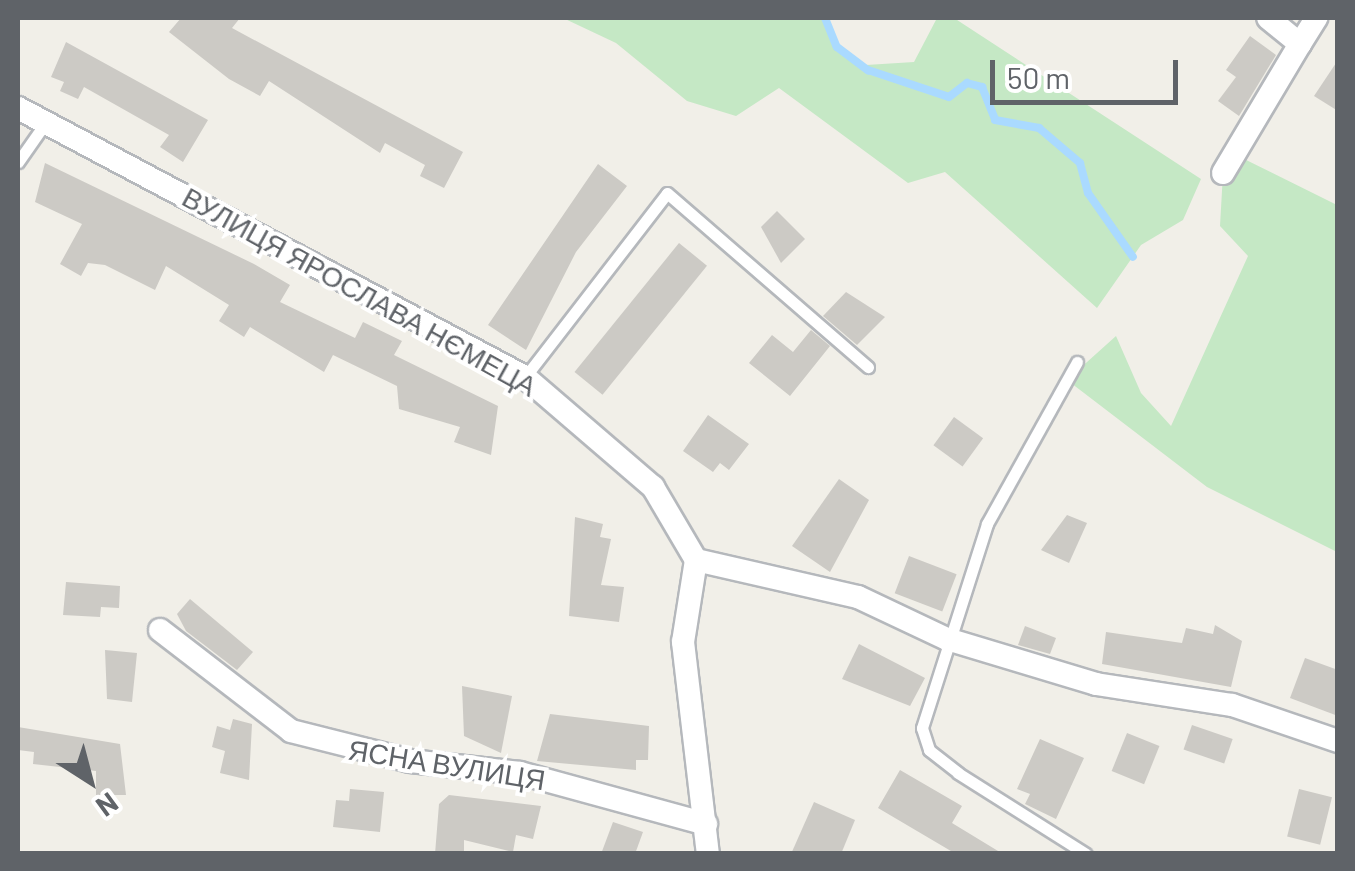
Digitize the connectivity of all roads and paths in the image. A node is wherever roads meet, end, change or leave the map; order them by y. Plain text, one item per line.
1 (1268, 18) edge
2 (1316, 18) edge
3 (1300, 44) junction
4 (18, 108) edge
5 (46, 122) junction
6 (18, 162) edge
7 (1223, 173) dead end
8 (1077, 362) dead end
9 (868, 367) dead end
10 (524, 377) junction
11 (696, 560) junction
12 (160, 630) dead end
13 (947, 639) junction
14 (1338, 740) edge
15 (706, 824) junction
16 (708, 854) edge
17 (1086, 854) edge

1 - 3 street
2 - 3 street
3 - 7 street
4 - 5 street, ВУЛИЦЯ ЯРОСЛАВА НЄМЕЦА
5 - 6 lane
5 - 10 street, ВУЛИЦЯ ЯРОСЛАВА НЄМЕЦА
8 - 13 lane
9 - 10 lane
10 - 11 street, ВУЛИЦЯ ЯРОСЛАВА НЄМЕЦА
11 - 13 street
11 - 15 street
12 - 15 street, ЯСНА ВУЛИЦЯ
13 - 14 street
13 - 17 lane
15 - 16 street

